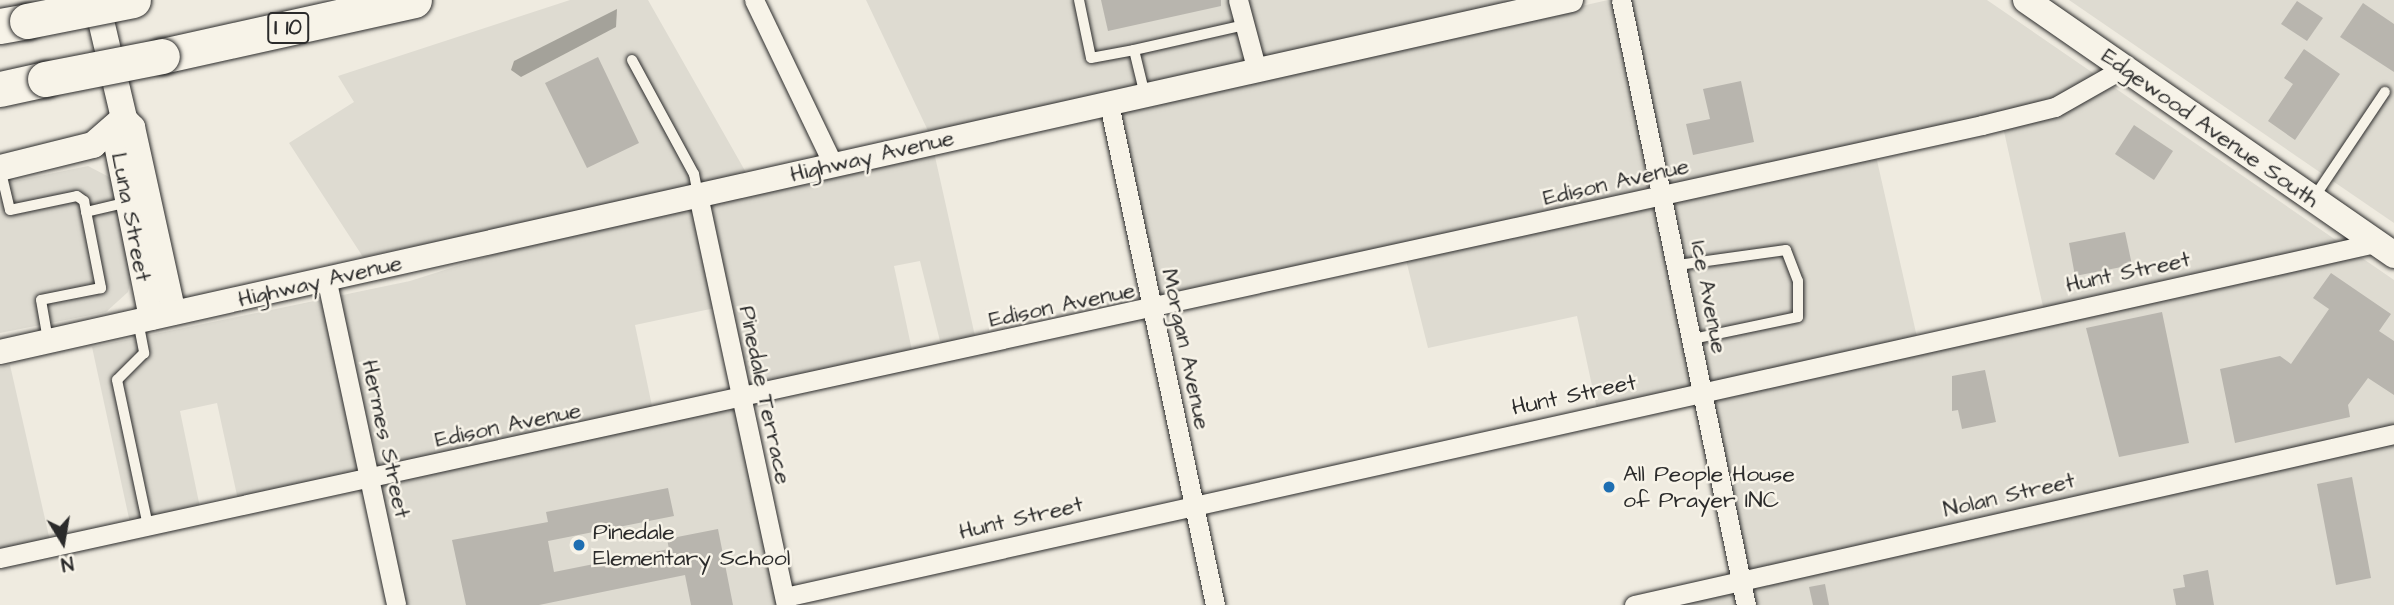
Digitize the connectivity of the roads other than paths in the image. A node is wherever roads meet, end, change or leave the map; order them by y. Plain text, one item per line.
1 (96, 0) edge
2 (133, 0) edge
3 (414, 0) edge
4 (754, 0) edge
5 (1079, 0) edge
6 (1238, 0) edge
7 (1571, 0) edge
8 (1621, 0) edge
9 (2026, 0) edge
10 (14, 24) edge
11 (1245, 25) junction
12 (1134, 50) junction
13 (632, 60) dead end
14 (2124, 68) junction
15 (1257, 71) junction
16 (0, 89) edge
17 (2385, 92) dead end
18 (1145, 96) junction
19 (1109, 104) junction
20 (124, 118) junction
21 (833, 164) junction
22 (0, 168) edge
23 (698, 195) junction
24 (1664, 196) junction
25 (2313, 200) junction
26 (128, 202) junction
27 (86, 212) junction
28 (2384, 249) edge
29 (1678, 265) junction
30 (327, 282) junction
31 (1152, 310) junction
32 (154, 317) junction
33 (1693, 340) junction
34 (48, 341) junction
35 (0, 352) edge
36 (1703, 391) junction
37 (742, 400) junction
38 (2394, 434) edge
39 (369, 480) junction
40 (1194, 503) junction
41 (148, 526) junction
42 (0, 558) edge
43 (1741, 580) junction
44 (785, 601) edge
45 (396, 605) edge
46 (1215, 605) edge
47 (1634, 605) edge
48 (1746, 605) edge

1 - 20 main road, Luna Street
2 - 10 highway, bridge
3 - 16 highway, I 10, bridge
4 - 21 street
5 - 12 lane
6 - 11 street
7 - 15 street, Highway Avenue
8 - 24 street, Ice Avenue
9 - 14 main road, Edgewood Avenue South
11 - 12 lane
11 - 15 street
12 - 18 lane
13 - 23 lane
14 - 24 street, Edison Avenue
14 - 25 main road, Edgewood Avenue South
15 - 18 street, Highway Avenue
17 - 25 lane
18 - 19 street, Highway Avenue
19 - 21 street, Highway Avenue
19 - 31 street, Morgan Avenue
20 - 22 main road
20 - 26 street, Luna Street
20 - 32 street, Luna Street
21 - 23 street, Highway Avenue
22 - 27 lane
23 - 30 street, Highway Avenue
23 - 37 street, Pinedale Terrace
24 - 29 street, Ice Avenue
24 - 31 street, Edison Avenue
25 - 28 main road, Edgewood Avenue South
26 - 27 lane
26 - 32 street, Luna Street
27 - 34 lane
28 - 36 street, Hunt Street
29 - 33 street, Ice Avenue
29 - 33 lane
30 - 32 street, Highway Avenue
30 - 39 street, Hermes Street
31 - 37 street, Edison Avenue
31 - 40 street, Morgan Avenue
32 - 34 street, Highway Avenue
32 - 41 lane
33 - 36 street, Ice Avenue
34 - 35 street, Highway Avenue
36 - 40 street, Hunt Street
36 - 43 street, Ice Avenue
37 - 39 street, Edison Avenue
37 - 44 street, Pinedale Terrace
38 - 43 street, Nolan Street
39 - 41 street, Edison Avenue
39 - 45 street, Hermes Street
40 - 44 street, Hunt Street
40 - 46 street, Morgan Avenue
41 - 42 street, Edison Avenue
43 - 47 street, Nolan Street
43 - 48 street, Ice Avenue

